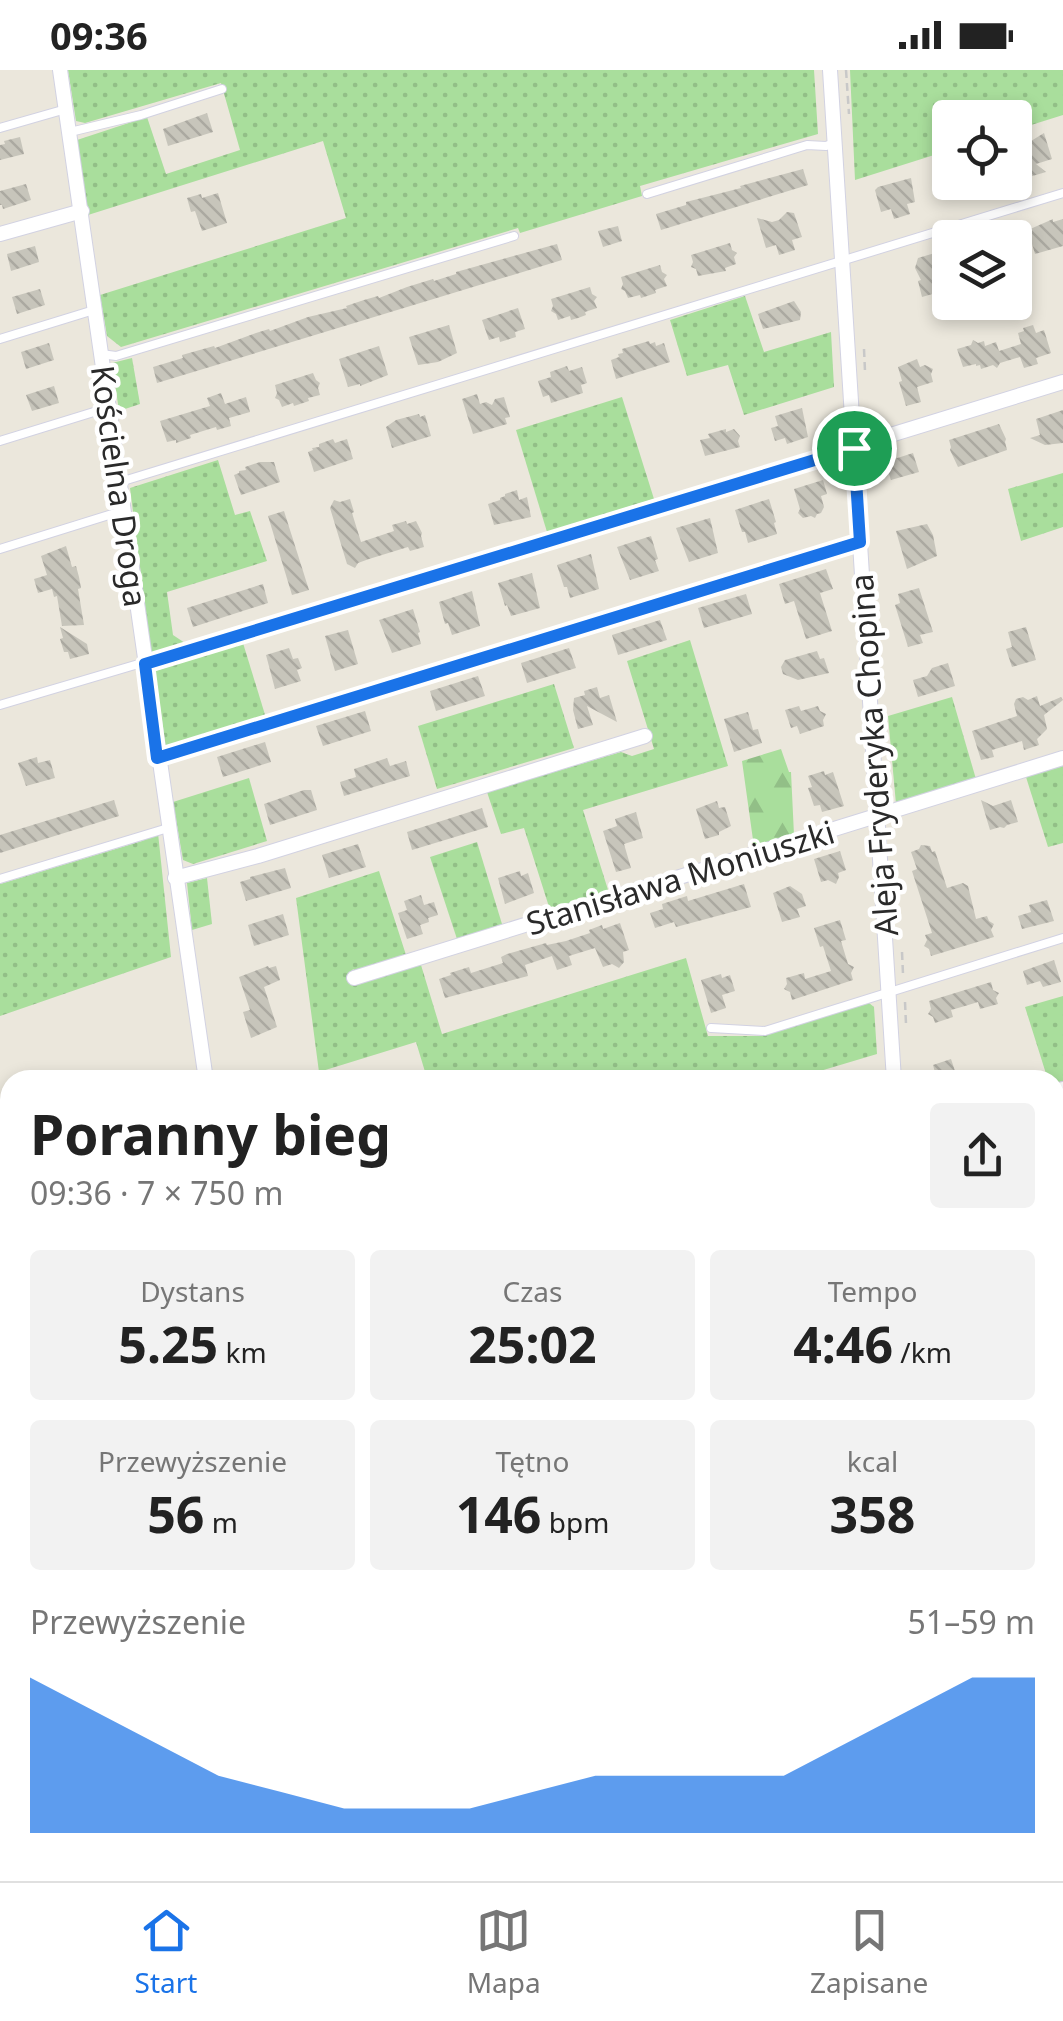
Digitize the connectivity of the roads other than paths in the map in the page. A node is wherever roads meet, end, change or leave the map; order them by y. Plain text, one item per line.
1 (60, 70) edge
2 (830, 70) edge
3 (222, 89) dead end
4 (66, 108) junction
5 (0, 128) edge
6 (70, 132) junction
7 (834, 143) junction
8 (1063, 193) edge
9 (646, 194) dead end
10 (82, 210) junction
11 (0, 234) edge
12 (514, 236) dead end
13 (841, 261) junction
14 (94, 310) junction
15 (0, 339) edge
16 (101, 354) junction
17 (1063, 382) edge
18 (110, 407) junction
19 (0, 441) edge
20 (854, 448) junction
21 (120, 482) junction
22 (125, 510) junction
23 (860, 542) junction
24 (0, 548) edge
25 (145, 664) junction
26 (0, 706) edge
27 (645, 736) dead end
28 (157, 758) junction
29 (1063, 758) edge
30 (876, 817) junction
31 (169, 828) junction
32 (176, 878) junction
33 (0, 879) edge
34 (1063, 938) edge
35 (354, 978) dead end
36 (888, 992) junction
37 (712, 1028) dead end
38 (205, 1070) edge
39 (893, 1070) edge

1 - 4 street, Kościelna Droga
2 - 7 street, Aleja Fryderyka Chopina
3 - 6 lane
4 - 5 lane
4 - 6 street, Kościelna Droga
6 - 10 street, Kościelna Droga
7 - 9 lane
7 - 13 street, Aleja Fryderyka Chopina
8 - 13 lane
10 - 11 street
10 - 14 street, Kościelna Droga
12 - 16 lane
13 - 20 street, Aleja Fryderyka Chopina
13 - 21 lane
14 - 15 lane
14 - 16 street, Kościelna Droga
16 - 18 street, Kościelna Droga
17 - 20 street
18 - 19 lane
18 - 21 street, Kościelna Droga
20 - 23 street, Aleja Fryderyka Chopina
20 - 25 street
21 - 22 street, Kościelna Droga
22 - 24 lane
22 - 25 street, Kościelna Droga
23 - 28 lane
23 - 30 street, Aleja Fryderyka Chopina
25 - 26 lane
25 - 28 street, Kościelna Droga
27 - 32 street
28 - 31 street, Kościelna Droga
29 - 30 street, Stanisława Moniuszki
30 - 35 street, Stanisława Moniuszki
30 - 36 street, Aleja Fryderyka Chopina
31 - 32 street, Kościelna Droga
31 - 33 lane
32 - 38 street, Kościelna Droga
34 - 36 lane
36 - 37 lane
36 - 39 street, Aleja Fryderyka Chopina

